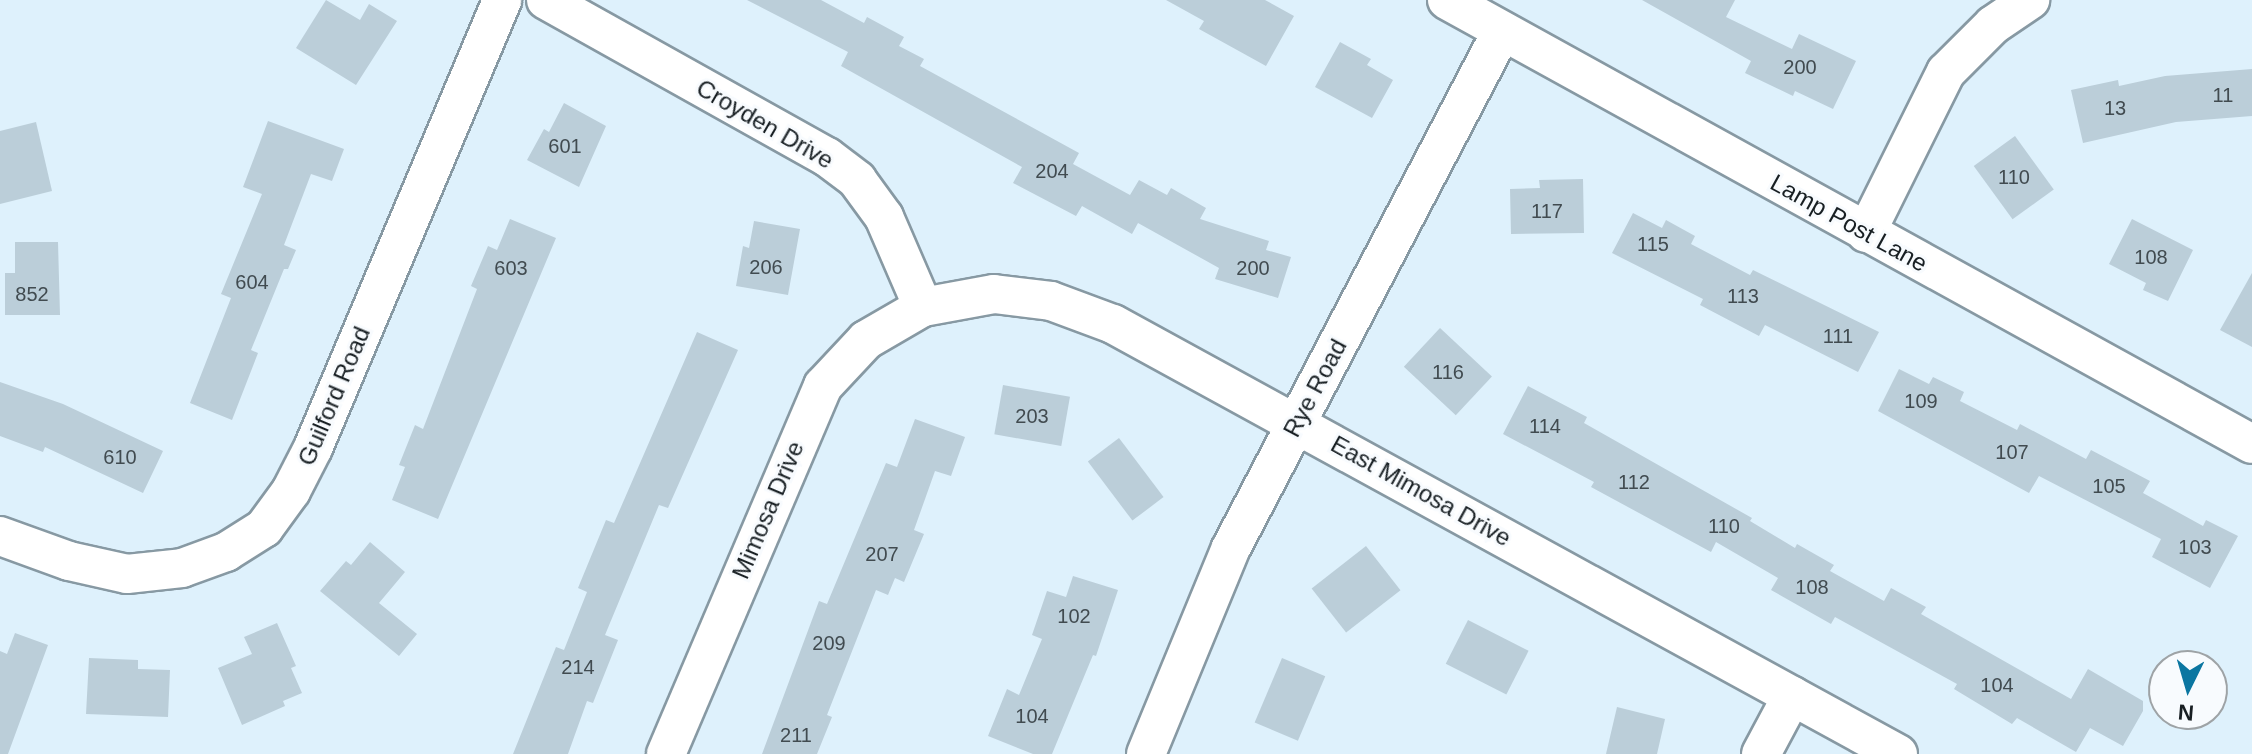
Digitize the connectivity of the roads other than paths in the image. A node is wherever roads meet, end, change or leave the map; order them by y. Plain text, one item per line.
1 (502, 0) edge
2 (546, 0) edge
3 (1447, 0) edge
4 (2030, 0) edge
5 (1502, 31) junction
6 (1866, 233) junction
7 (923, 307) junction
8 (1297, 422) junction
9 (2252, 444) edge
10 (0, 536) edge
11 (1792, 696) junction
12 (666, 754) edge
13 (1146, 754) edge
14 (1761, 754) edge
15 (1898, 754) edge

1 - 10 street, Guilford Road
2 - 7 street, Croyden Drive
3 - 5 street, Lamp Post Lane
4 - 6 street
5 - 6 street, Lamp Post Lane
5 - 8 street, Rye Road
6 - 9 street, Lamp Post Lane
7 - 8 street, East Mimosa Drive
7 - 12 street, Mimosa Drive
8 - 11 street, East Mimosa Drive
8 - 13 street, Rye Road
11 - 14 street
11 - 15 street, East Mimosa Drive

